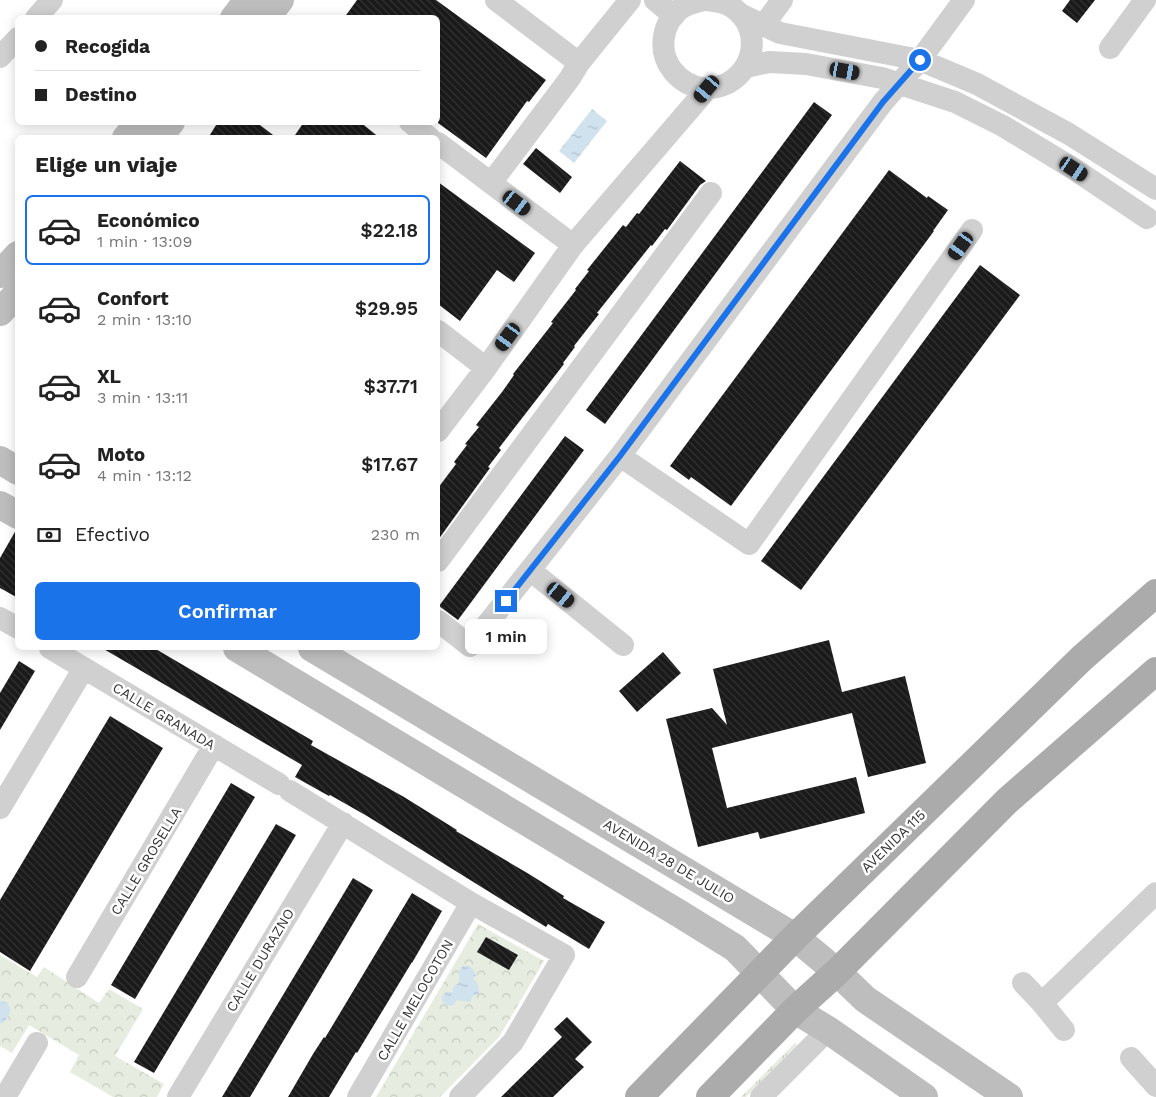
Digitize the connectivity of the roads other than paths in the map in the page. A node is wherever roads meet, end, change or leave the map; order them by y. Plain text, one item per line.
1 (52, 0) edge
2 (248, 0) edge
3 (280, 0) edge
4 (496, 0) edge
5 (630, 0) edge
6 (655, 0) edge
7 (705, 0) edge
8 (782, 0) edge
9 (964, 0) edge
10 (1145, 0) edge
11 (39, 15) edge
12 (236, 15) edge
13 (268, 15) edge
14 (742, 15) junction
15 (674, 16) junction
16 (763, 26) junction
17 (15, 41) edge
18 (1110, 48) dead end
19 (0, 57) edge
20 (920, 60) junction
21 (579, 63) junction
22 (746, 67) junction
23 (899, 84) junction
24 (707, 89) junction
25 (137, 125) edge
26 (168, 125) edge
27 (414, 125) edge
28 (129, 135) edge
29 (160, 135) edge
30 (426, 135) edge
31 (440, 145) edge
32 (492, 184) junction
33 (1156, 189) edge
34 (711, 194) dead end
35 (1153, 217) edge
36 (972, 230) dead end
37 (573, 245) junction
38 (15, 258) edge
39 (0, 274) edge
40 (15, 295) edge
41 (0, 312) edge
42 (440, 332) edge
43 (486, 368) junction
44 (440, 428) edge
45 (620, 456) junction
46 (0, 460) edge
47 (15, 469) edge
48 (0, 505) edge
49 (15, 513) edge
50 (440, 558) edge
51 (530, 570) junction
52 (1156, 593) edge
53 (0, 618) edge
54 (440, 623) edge
55 (15, 626) edge
56 (623, 645) dead end
57 (53, 650) edge
58 (240, 650) edge
59 (315, 650) edge
60 (84, 668) junction
61 (1154, 676) edge
62 (214, 745) junction
63 (0, 808) edge
64 (342, 823) junction
65 (1156, 893) edge
66 (471, 903) junction
67 (795, 936) junction
68 (837, 972) junction
69 (759, 973) junction
70 (78, 977) dead end
71 (1023, 983) dead end
72 (1042, 1003) junction
73 (795, 1010) junction
74 (828, 1030) junction
75 (1064, 1030) dead end
76 (37, 1044) dead end
77 (1131, 1058) dead end
78 (1154, 1080) edge
79 (5, 1097) edge
80 (178, 1097) edge
81 (358, 1097) edge
82 (460, 1097) edge
83 (639, 1097) edge
84 (710, 1097) edge
85 (761, 1097) edge
86 (924, 1097) edge
87 (1009, 1097) edge

1 - 11 street
2 - 12 main road
3 - 13 main road
4 - 21 street
5 - 21 street
6 - 15 street
7 - 14 street
7 - 15 street
8 - 16 street
9 - 20 street
10 - 18 street
14 - 16 street
14 - 22 street
15 - 24 street
16 - 20 street
17 - 19 street
20 - 23 street
20 - 33 street
21 - 32 street
22 - 23 street
22 - 24 street
23 - 35 street
23 - 45 street
24 - 37 street
25 - 28 main road
26 - 29 main road
27 - 30 street
31 - 32 street
32 - 37 street
34 - 50 street
36 - 45 street
37 - 43 street
38 - 39 main road
40 - 41 main road
42 - 43 street
43 - 44 street
45 - 51 street
46 - 47 main road
48 - 49 main road
51 - 54 street
51 - 56 street
52 - 67 main road, AVENIDA 115
53 - 55 street
57 - 60 street, CALLE GRANADA
58 - 69 main road
59 - 67 main road, AVENIDA 28 DE JULIO
60 - 62 street, CALLE GRANADA
60 - 63 street
61 - 68 main road
62 - 64 street, CALLE GRANADA
62 - 70 street, CALLE GROSELLA
64 - 66 street
64 - 80 street, CALLE DURAZNO
65 - 72 street
66 - 81 street, CALLE MELOCOTON
66 - 82 street
67 - 68 main road, AVENIDA 28 DE JULIO
67 - 69 main road, AVENIDA 115
68 - 73 main road
68 - 87 main road, AVENIDA 28 DE JULIO
69 - 73 main road
69 - 83 main road, AVENIDA 115
71 - 72 street
72 - 75 street
73 - 74 main road
73 - 84 main road
74 - 85 street
74 - 86 main road
76 - 79 street
77 - 78 street

